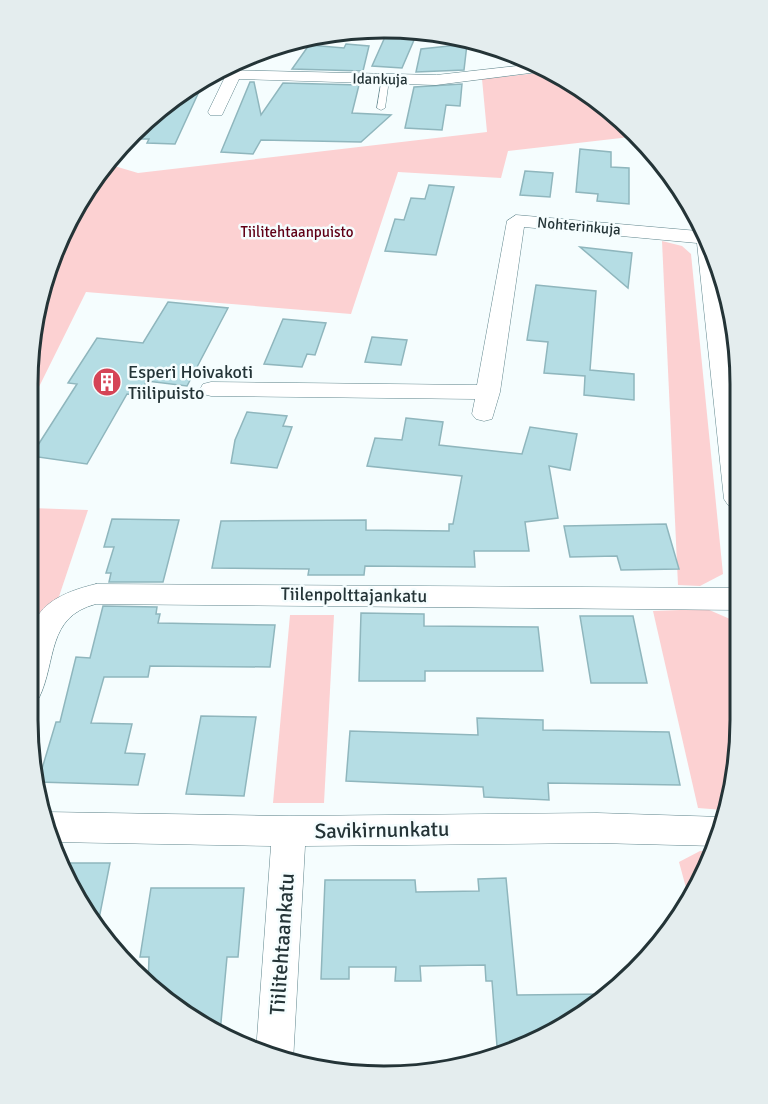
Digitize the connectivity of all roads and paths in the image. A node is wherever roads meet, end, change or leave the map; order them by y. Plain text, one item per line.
1 (529, 69) edge
2 (229, 74) edge
3 (225, 76) edge
4 (385, 80) junction
5 (381, 108) dead end
6 (216, 112) dead end
7 (696, 234) edge
8 (711, 270) edge
9 (211, 388) dead end
10 (730, 437) edge
11 (730, 599) edge
12 (38, 652) edge
13 (55, 827) edge
14 (289, 831) junction
15 (712, 831) edge
16 (276, 1049) edge

1 - 4 street, Idankuja
2 - 4 street, Idankuja
3 - 6 street
4 - 5 lane
7 - 9 street, Nohterinkuja
8 - 10 street
11 - 12 street, Tiilenpolttajankatu
13 - 14 street, Savikirnunkatu
14 - 15 street, Savikirnunkatu
14 - 16 street, Tiilitehtaankatu

